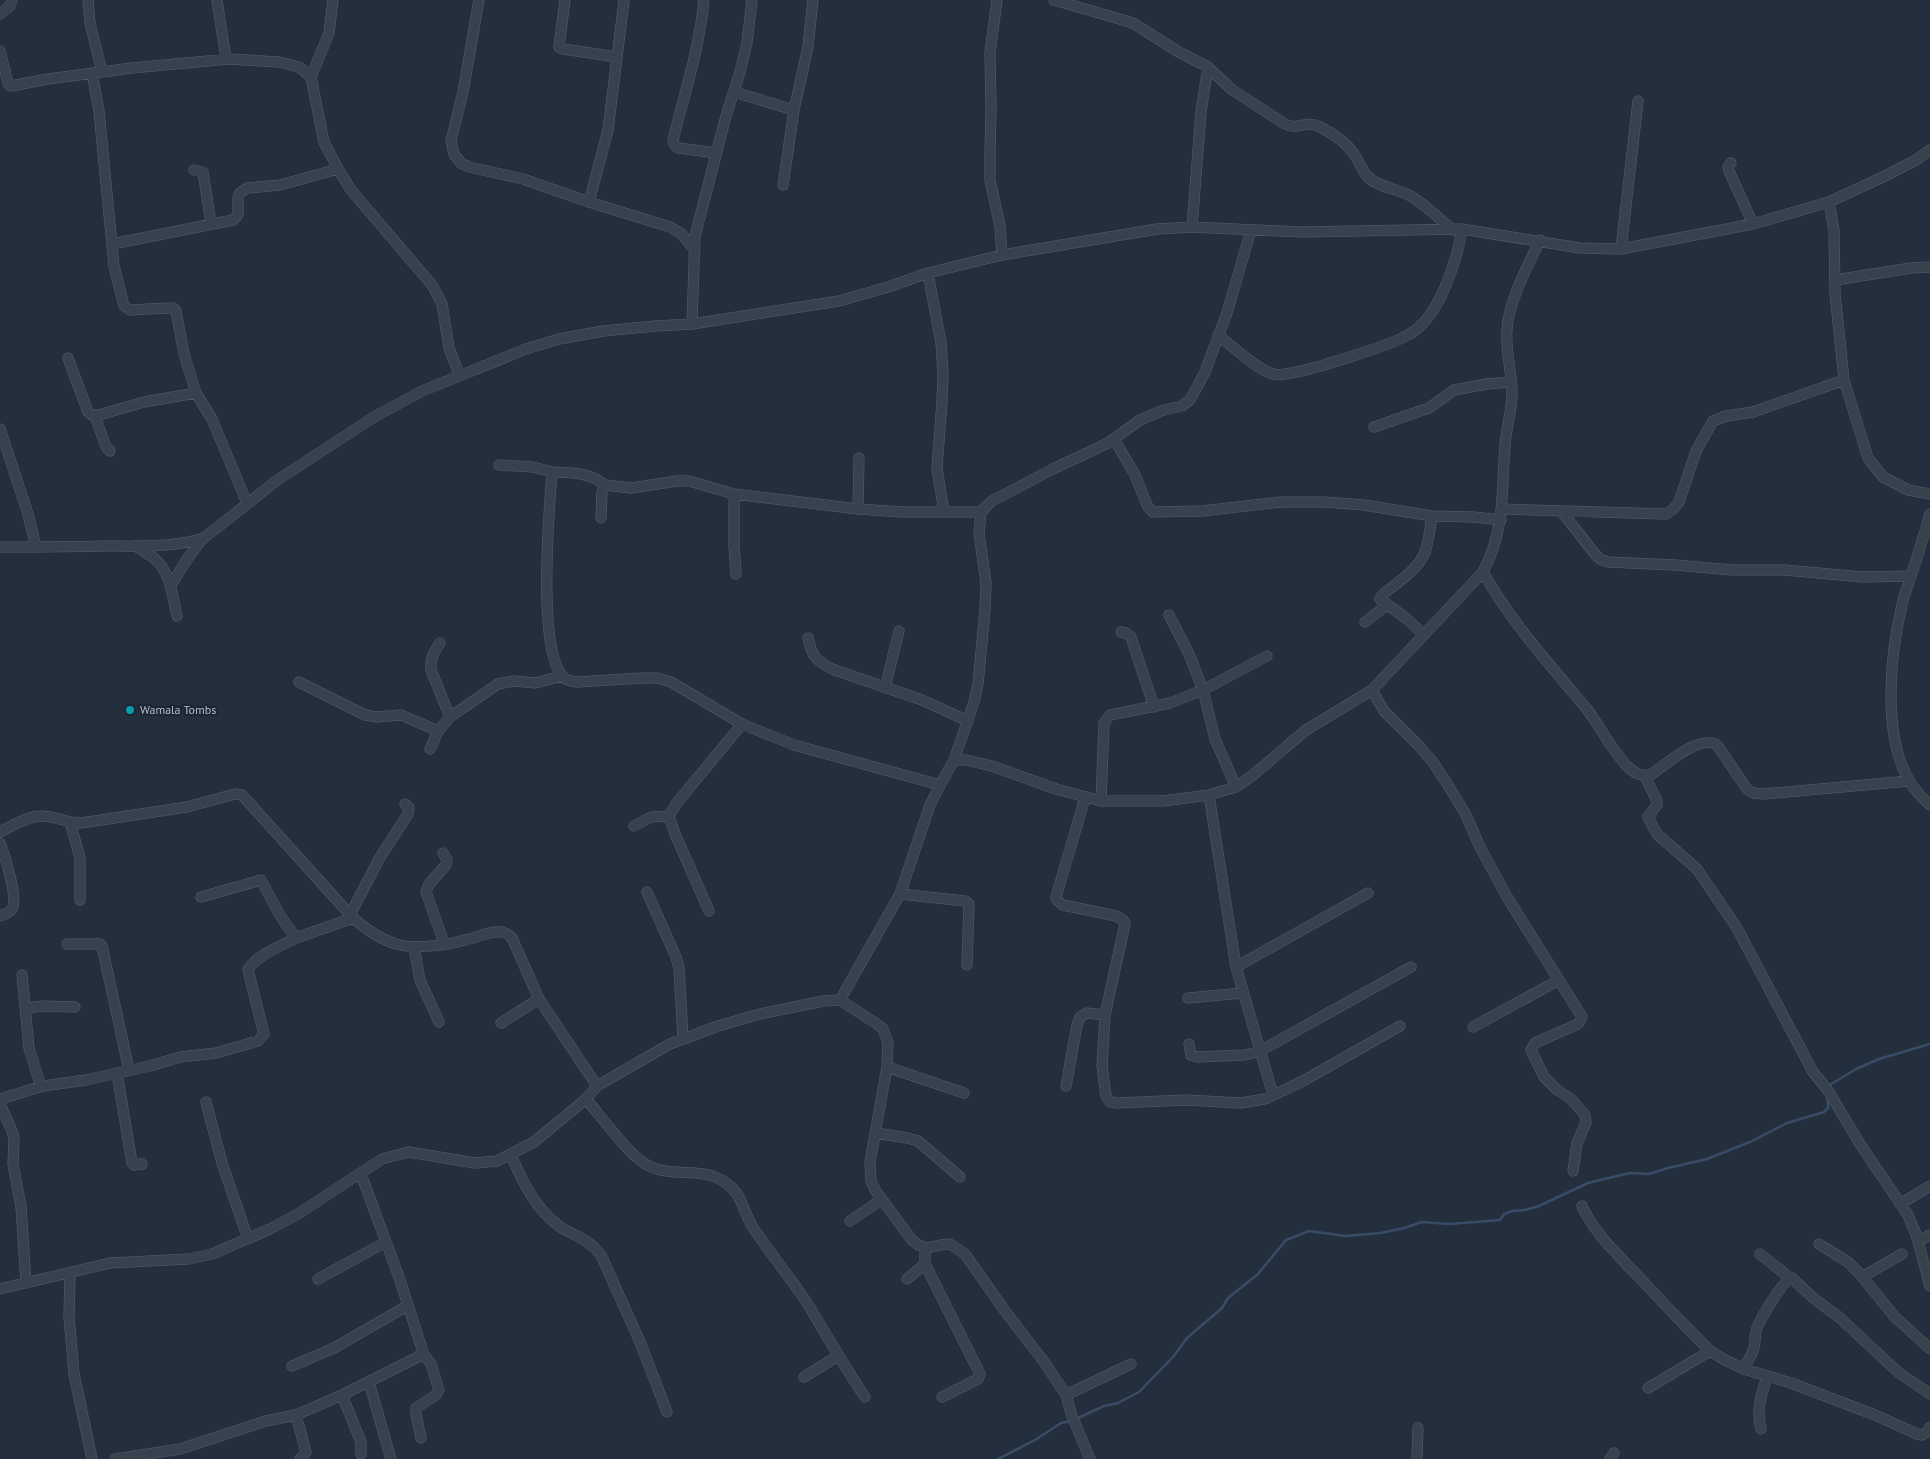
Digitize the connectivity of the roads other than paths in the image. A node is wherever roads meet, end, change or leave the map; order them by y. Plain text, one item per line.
1 (12, 0) edge
2 (88, 0) edge
3 (217, 0) edge
4 (333, 0) edge
5 (479, 0) edge
6 (564, 0) edge
7 (704, 0) edge
8 (752, 0) edge
9 (814, 0) edge
10 (997, 0) edge
11 (1054, 0) edge
12 (624, 1) edge
13 (0, 14) edge
14 (0, 51) edge
15 (617, 57) junction
16 (226, 60) junction
17 (1208, 66) junction
18 (97, 73) junction
19 (311, 77) junction
20 (734, 92) junction
21 (1638, 101) dead end
22 (794, 110) junction
23 (1930, 150) edge
24 (717, 153) junction
25 (1732, 163) dead end
26 (338, 169) junction
27 (194, 170) dead end
28 (783, 185) dead end
29 (589, 202) junction
30 (1829, 202) junction
31 (211, 223) junction
32 (1753, 224) junction
33 (1192, 227) junction
34 (1251, 230) junction
35 (1457, 230) junction
36 (1540, 240) junction
37 (112, 244) junction
38 (1621, 249) junction
39 (695, 251) junction
40 (1002, 255) junction
41 (1930, 267) edge
42 (928, 273) junction
43 (1835, 280) junction
44 (692, 324) junction
45 (1218, 335) junction
46 (68, 358) dead end
47 (460, 376) junction
48 (1844, 380) junction
49 (1511, 382) junction
50 (196, 393) junction
51 (95, 416) junction
52 (1374, 427) dead end
53 (0, 429) edge
54 (1114, 438) junction
55 (110, 451) dead end
56 (859, 458) dead end
57 (499, 465) dead end
58 (552, 472) junction
59 (605, 485) junction
60 (734, 494) junction
61 (1930, 494) edge
62 (247, 503) junction
63 (858, 509) junction
64 (944, 512) junction
65 (981, 512) junction
66 (1562, 512) junction
67 (1930, 514) edge
68 (1501, 515) junction
69 (1432, 516) junction
70 (600, 518) dead end
71 (204, 538) junction
72 (135, 546) junction
73 (0, 547) edge
74 (36, 547) junction
75 (1482, 572) junction
76 (736, 574) dead end
77 (1911, 576) junction
78 (171, 585) junction
79 (1387, 606) junction
80 (177, 616) dead end
81 (1169, 616) dead end
82 (1366, 622) dead end
83 (899, 631) dead end
84 (1121, 632) dead end
85 (1424, 636) junction
86 (808, 638) dead end
87 (440, 643) dead end
88 (1267, 656) dead end
89 (562, 676) junction
90 (299, 682) dead end
91 (885, 688) junction
92 (1202, 690) junction
93 (1372, 690) junction
94 (1154, 707) junction
95 (450, 717) junction
96 (968, 721) junction
97 (742, 724) junction
98 (438, 731) junction
99 (430, 749) dead end
100 (954, 760) junction
101 (1645, 776) junction
102 (1909, 781) junction
103 (940, 784) junction
104 (1236, 787) junction
105 (1209, 795) junction
106 (1085, 798) junction
107 (1101, 801) junction
108 (405, 804) dead end
109 (1930, 805) edge
110 (669, 816) junction
111 (70, 822) junction
112 (634, 826) dead end
113 (0, 832) edge
114 (0, 845) edge
115 (443, 854) dead end
116 (647, 892) dead end
117 (1368, 893) dead end
118 (900, 894) junction
119 (201, 897) dead end
120 (80, 900) dead end
121 (709, 911) dead end
122 (0, 916) edge
123 (352, 916) junction
124 (296, 938) junction
125 (444, 943) junction
126 (67, 944) dead end
127 (414, 947) junction
128 (967, 965) dead end
129 (1236, 967) junction
130 (1410, 967) dead end
131 (22, 975) dead end
132 (1559, 980) junction
133 (1243, 993) junction
134 (1188, 998) dead end
135 (539, 999) junction
136 (840, 1000) junction
137 (75, 1007) dead end
138 (25, 1008) junction
139 (1105, 1015) junction
140 (439, 1022) dead end
141 (501, 1023) dead end
142 (1400, 1026) dead end
143 (1473, 1027) dead end
144 (683, 1038) junction
145 (1189, 1044) dead end
146 (1260, 1051) junction
147 (887, 1067) junction
148 (129, 1070) junction
149 (117, 1073) junction
150 (41, 1086) junction
151 (597, 1086) junction
152 (1066, 1086) dead end
153 (964, 1093) dead end
154 (1273, 1095) junction
155 (0, 1099) edge
156 (586, 1099) junction
157 (206, 1102) dead end
158 (0, 1104) edge
159 (876, 1133) junction
160 (510, 1155) junction
161 (142, 1164) dead end
162 (1573, 1171) dead end
163 (361, 1174) junction
164 (960, 1177) dead end
165 (1930, 1186) edge
166 (881, 1200) junction
167 (1900, 1204) junction
168 (1582, 1206) dead end
169 (850, 1221) dead end
170 (1930, 1235) edge
171 (248, 1239) junction
172 (1918, 1241) junction
173 (386, 1242) junction
174 (1819, 1244) dead end
175 (925, 1249) junction
176 (1760, 1254) dead end
177 (1902, 1254) dead end
178 (925, 1264) junction
179 (70, 1274) junction
180 (1862, 1277) junction
181 (1790, 1278) junction
182 (318, 1279) dead end
183 (907, 1279) dead end
184 (26, 1283) junction
185 (1930, 1286) edge
186 (0, 1289) edge
187 (407, 1306) junction
188 (1930, 1349) edge
189 (1710, 1350) junction
190 (422, 1352) junction
191 (838, 1356) junction
192 (1131, 1364) dead end
193 (292, 1366) dead end
194 (1744, 1369) junction
195 (804, 1376) dead end
196 (1767, 1377) junction
197 (369, 1382) junction
198 (1648, 1388) dead end
199 (1930, 1394) edge
200 (342, 1395) junction
201 (1066, 1395) junction
202 (865, 1397) dead end
203 (942, 1397) dead end
204 (667, 1412) dead end
205 (296, 1415) junction
206 (1930, 1427) edge
207 (1418, 1428) dead end
208 (1761, 1429) dead end
209 (421, 1438) dead end
210 (361, 1454) dead end
211 (92, 1459) edge
212 (115, 1459) edge
213 (300, 1459) edge
214 (391, 1459) edge
215 (1090, 1459) edge
216 (1417, 1459) edge

1 - 13 street
2 - 18 street
3 - 16 street
4 - 19 street
5 - 29 street
6 - 15 street
7 - 24 street
8 - 20 street
9 - 22 street
10 - 40 street
11 - 17 street
12 - 15 street
14 - 18 street
15 - 29 street
16 - 18 street
16 - 19 street
17 - 33 street
17 - 35 street
18 - 37 street
19 - 26 street
20 - 22 street
20 - 24 street
21 - 38 street
22 - 28 street
23 - 30 street
24 - 39 street
25 - 32 street
26 - 31 street
26 - 47 street
27 - 31 street
29 - 39 street
30 - 32 street
30 - 43 street
31 - 37 street
32 - 38 street
33 - 34 street
33 - 40 street
34 - 35 street
34 - 45 street
35 - 36 street
35 - 45 street
36 - 38 street
36 - 49 street
37 - 50 street
39 - 44 street
40 - 42 street
41 - 43 street
42 - 44 street
42 - 64 street
43 - 48 street
44 - 47 street
45 - 54 street
46 - 51 street
47 - 62 street
48 - 61 street
48 - 66 street
49 - 52 street
49 - 68 street
50 - 51 street
50 - 62 street
51 - 55 street
53 - 74 street
54 - 65 street
54 - 69 street
56 - 63 street
57 - 58 street
58 - 59 street
58 - 89 street
59 - 60 street
59 - 70 street
60 - 63 street
60 - 76 street
62 - 71 street
63 - 64 street
64 - 65 street
65 - 96 street
66 - 68 street
66 - 77 street
67 - 77 street
68 - 69 street
68 - 75 street
69 - 79 street
71 - 72 street
71 - 78 street
72 - 74 street
72 - 78 street
73 - 74 street
75 - 85 street
75 - 101 street
77 - 102 street
78 - 80 street
79 - 82 street
79 - 85 street
81 - 92 street
83 - 91 street
84 - 94 street
85 - 93 street
86 - 91 street
87 - 95 street
88 - 92 street
89 - 95 street
89 - 97 street
90 - 98 street
91 - 96 street
92 - 94 street
92 - 104 street
93 - 104 street
93 - 132 street
94 - 107 street
95 - 98 street
96 - 100 street
97 - 103 street
97 - 110 street
98 - 99 street
100 - 103 street
100 - 106 street
101 - 102 street
101 - 167 street
102 - 109 street
103 - 118 street
104 - 105 street
105 - 107 street
105 - 129 street
106 - 107 street
106 - 139 street
108 - 123 street
110 - 112 street
110 - 121 street
111 - 113 street
111 - 120 street
111 - 123 street
114 - 122 street
115 - 125 street
116 - 144 street
117 - 129 street
118 - 128 street
118 - 136 street
119 - 124 street
123 - 124 street
123 - 127 street
124 - 148 street
125 - 127 street
125 - 135 street
126 - 148 street
127 - 140 street
129 - 133 street
130 - 146 street
131 - 138 street
132 - 143 street
132 - 162 street
133 - 134 street
133 - 146 street
135 - 141 street
135 - 151 street
136 - 144 street
136 - 147 street
137 - 138 street
138 - 150 street
139 - 152 street
139 - 154 street
142 - 154 street
144 - 151 street
145 - 146 street
146 - 154 street
147 - 153 street
147 - 159 street
148 - 149 street
149 - 150 street
149 - 161 street
150 - 155 street
151 - 156 street
156 - 160 street
156 - 191 street
157 - 171 street
158 - 184 street
159 - 164 street
159 - 166 street
160 - 163 street
160 - 204 street
163 - 171 street
163 - 173 street
165 - 167 street
166 - 169 street
166 - 175 street
167 - 172 street
168 - 189 street
170 - 172 street
171 - 179 street
172 - 185 street
173 - 182 street
173 - 187 street
174 - 180 street
175 - 178 street
175 - 201 street
176 - 181 street
177 - 180 street
178 - 183 street
178 - 203 street
179 - 184 street
179 - 211 street
180 - 188 street
181 - 194 street
181 - 199 street
184 - 186 street
187 - 190 street
187 - 193 street
189 - 194 street
189 - 198 street
190 - 197 street
190 - 209 street
191 - 195 street
191 - 202 street
192 - 201 street
194 - 196 street
196 - 206 street
196 - 208 street
197 - 200 street
197 - 214 street
200 - 205 street
200 - 210 street
201 - 215 street
205 - 212 street
205 - 213 street
207 - 216 street

